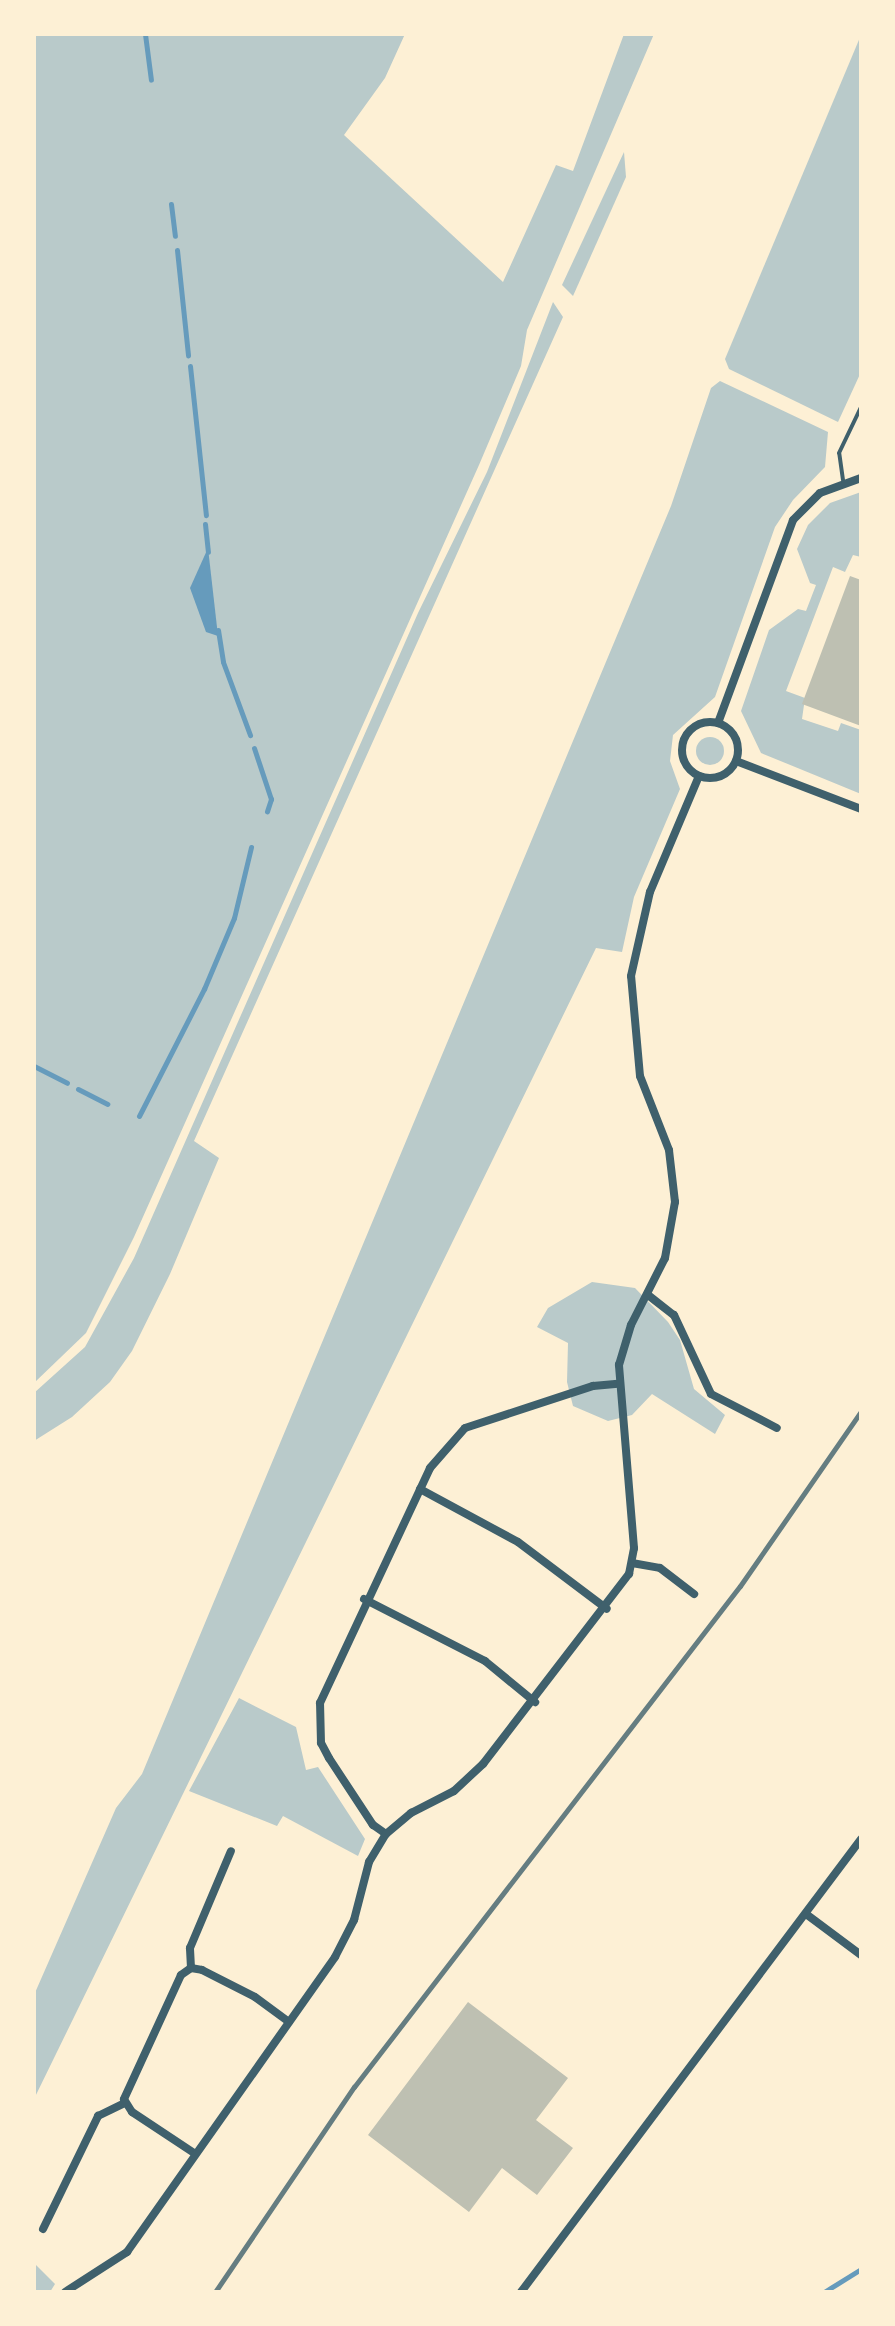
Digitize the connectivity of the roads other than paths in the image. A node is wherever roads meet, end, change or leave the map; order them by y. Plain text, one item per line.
1 (861, 407) edge
2 (861, 478) edge
3 (843, 480) junction
4 (718, 723) junction
5 (736, 761) junction
6 (699, 776) junction
7 (861, 809) edge
8 (648, 1295) junction
9 (618, 1384) junction
10 (777, 1428) dead end
11 (420, 1489) junction
12 (632, 1563) junction
13 (694, 1594) dead end
14 (364, 1599) junction
15 (607, 1609) junction
16 (535, 1702) junction
17 (386, 1834) junction
18 (861, 1839) edge
19 (231, 1851) dead end
20 (806, 1914) junction
21 (861, 1955) edge
22 (191, 1968) junction
23 (289, 2022) junction
24 (125, 2103) junction
25 (194, 2153) junction
26 (43, 2229) dead end
27 (65, 2292) edge
28 (521, 2292) edge

1 - 3 lane
2 - 3 street
3 - 4 street
4 - 5 street
4 - 6 street
5 - 6 street
5 - 7 street
6 - 8 street
8 - 9 street
8 - 10 street
9 - 11 street
9 - 12 street
11 - 14 street
11 - 15 street
12 - 13 street
12 - 15 street
14 - 16 street
14 - 17 street
15 - 16 street
16 - 17 street
17 - 23 street
18 - 20 street
19 - 22 street
20 - 21 street
20 - 28 street
22 - 23 street
22 - 24 street
23 - 25 street
24 - 25 street
24 - 26 street
25 - 27 street

